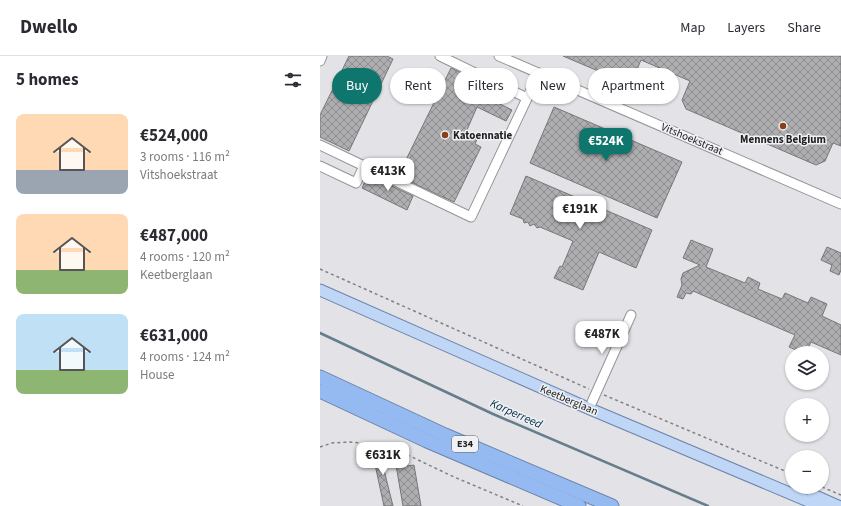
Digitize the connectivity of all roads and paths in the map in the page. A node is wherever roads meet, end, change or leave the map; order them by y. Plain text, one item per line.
1 (322, 56) edge
2 (440, 56) edge
3 (499, 56) edge
4 (320, 61) edge
5 (527, 68) edge
6 (580, 91) edge
7 (526, 98) edge
8 (526, 100) edge
9 (320, 145) edge
10 (320, 166) edge
11 (364, 166) junction
12 (841, 204) edge
13 (320, 269) edge
14 (320, 284) edge
15 (320, 290) edge
16 (631, 315) dead end
17 (320, 377) edge
18 (320, 391) edge
19 (594, 397) junction
20 (320, 447) edge
21 (785, 471) edge
22 (785, 483) edge
23 (829, 490) edge
24 (810, 494) edge
25 (841, 495) edge
26 (523, 506) edge
27 (579, 506) edge
28 (612, 506) edge
29 (820, 506) edge
30 (838, 506) edge

1 - 4 street
2 - 7 street
3 - 5 street, Vitshoekstraat
6 - 12 street, Vitshoekstraat
8 - 11 street
9 - 11 street
10 - 11 street
13 - 19 path
14 - 19 main road, Keetberglaan
15 - 29 main road, Keetberglaan
16 - 19 street
17 - 28 highway, E34
18 - 27 highway, E34
19 - 21 path
19 - 22 main road, Keetberglaan
20 - 26 path
23 - 25 path
24 - 30 main road, Keetberglaan

